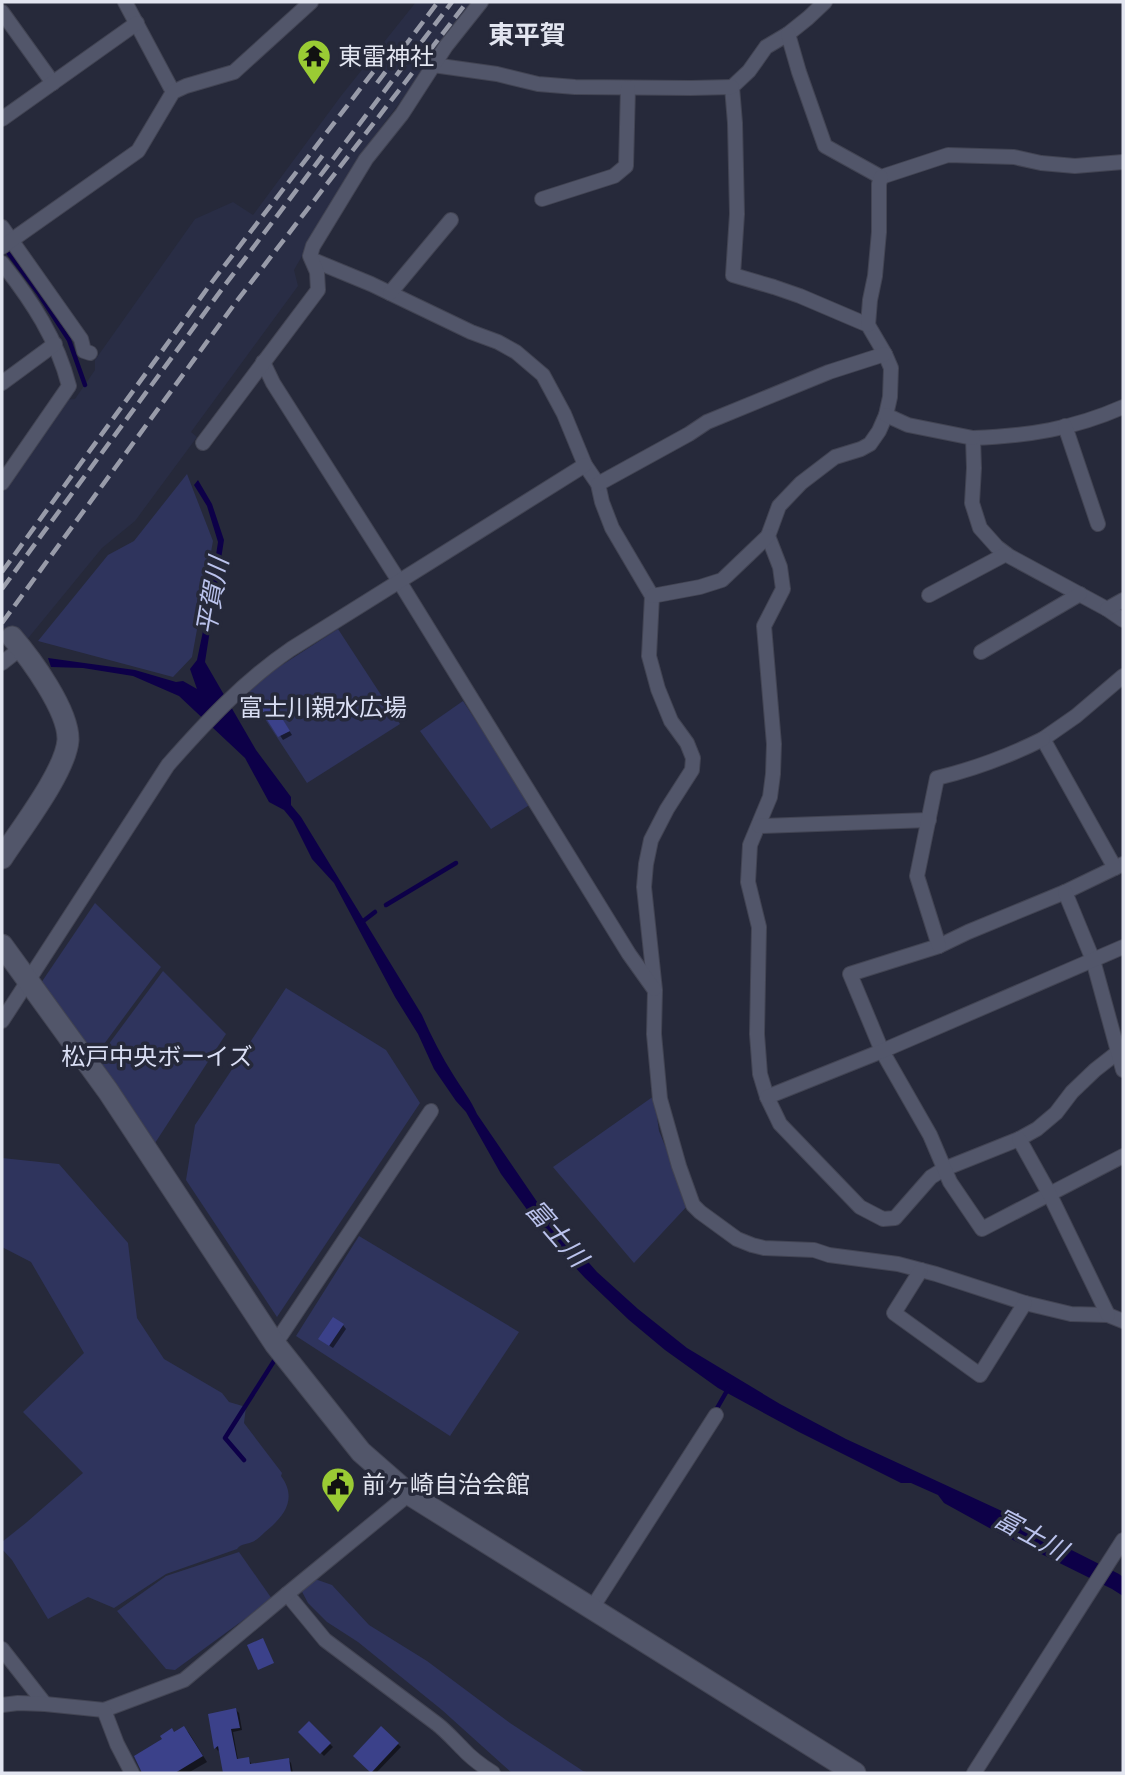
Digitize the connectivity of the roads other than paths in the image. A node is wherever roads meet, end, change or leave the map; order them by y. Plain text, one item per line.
1 (8, 2) edge
2 (125, 2) edge
3 (311, 2) edge
4 (481, 2) edge
5 (825, 2) edge
6 (2, 6) edge
7 (2, 12) edge
8 (136, 23) junction
9 (788, 34) junction
10 (433, 65) junction
11 (53, 83) junction
12 (732, 87) junction
13 (628, 88) junction
14 (173, 92) junction
15 (2, 119) edge
16 (1123, 162) edge
17 (881, 177) junction
18 (542, 199) dead end
19 (451, 220) dead end
20 (2, 227) edge
21 (6, 244) edge
22 (313, 260) junction
23 (2, 263) edge
24 (390, 293) junction
25 (869, 325) junction
26 (55, 344) junction
27 (90, 353) dead end
28 (885, 354) junction
29 (263, 362) junction
30 (2, 383) edge
31 (1123, 407) edge
32 (886, 415) junction
33 (1065, 426) junction
34 (973, 438) junction
35 (202, 443) dead end
36 (586, 465) junction
37 (2, 484) edge
38 (598, 484) junction
39 (1098, 524) dead end
40 (768, 536) junction
41 (1006, 554) junction
42 (399, 581) junction
43 (1080, 594) junction
44 (929, 595) dead end
45 (652, 596) junction
46 (1123, 600) edge
47 (1107, 609) junction
48 (1123, 620) edge
49 (17, 643) joint
50 (981, 652) dead end
51 (2, 663) edge
52 (1123, 676) edge
53 (1043, 739) junction
54 (929, 820) junction
55 (759, 826) junction
56 (2, 858) edge
57 (1119, 866) edge
58 (1065, 892) junction
59 (2, 945) edge
60 (939, 946) junction
61 (1123, 947) edge
62 (1093, 960) junction
63 (28, 980) junction
64 (654, 990) junction
65 (2, 1021) edge
66 (882, 1051) junction
67 (1121, 1051) edge
68 (1123, 1070) edge
69 (767, 1097) junction
70 (431, 1111) dead end
71 (1019, 1139) junction
72 (1123, 1156) edge
73 (944, 1169) junction
74 (1049, 1193) junction
75 (921, 1270) junction
76 (1025, 1303) junction
77 (1108, 1315) junction
78 (1123, 1321) edge
79 (275, 1344) junction
80 (716, 1415) dead end
81 (410, 1494) junction
82 (1123, 1541) edge
83 (287, 1594) junction
84 (592, 1608) junction
85 (2, 1649) edge
86 (45, 1704) junction
87 (2, 1705) edge
88 (104, 1710) junction
89 (132, 1773) edge
90 (493, 1773) edge
91 (855, 1773) edge
92 (974, 1773) edge

1 - 6 street
2 - 8 street
3 - 14 street
4 - 10 street
5 - 9 street
7 - 11 street
8 - 11 street
8 - 14 street
9 - 12 street
9 - 17 street
10 - 13 street
10 - 22 street
11 - 15 street
12 - 13 street
12 - 25 street
13 - 18 street
14 - 21 street
16 - 17 street
17 - 25 street
19 - 24 street
20 - 21 street
21 - 27 street
22 - 24 street
22 - 29 street
23 - 26 street
24 - 36 street
25 - 28 street
26 - 30 street
26 - 37 street
28 - 32 street
28 - 38 street
29 - 35 street
29 - 42 street
31 - 33 street
32 - 34 street
32 - 40 street
33 - 34 street
33 - 39 street
34 - 41 street
36 - 38 street
36 - 42 street
38 - 45 street
40 - 45 street
40 - 55 street
41 - 43 street
41 - 44 street
42 - 63 street
42 - 64 street
43 - 47 street
43 - 50 street
45 - 64 street
46 - 47 street
47 - 48 street
49 - 51 street
49 - 56 street
52 - 53 street
53 - 54 street
53 - 57 street
54 - 55 street
54 - 60 street
55 - 69 street
57 - 58 street
58 - 60 street
58 - 62 street
59 - 63 street
60 - 66 street
61 - 62 street
62 - 66 street
62 - 67 street
63 - 65 street
63 - 79 street
64 - 75 street
66 - 69 street
66 - 73 street
67 - 68 street
67 - 71 street
69 - 73 street
70 - 79 street
71 - 73 street
71 - 74 street
72 - 74 street
73 - 74 street
74 - 77 street
75 - 76 street
75 - 76 street
76 - 77 street
77 - 78 street
79 - 81 street
80 - 84 street
81 - 83 street
81 - 84 street
82 - 92 street
83 - 88 street
83 - 90 street
84 - 91 street
85 - 86 street
86 - 87 street
86 - 88 street
88 - 89 street

